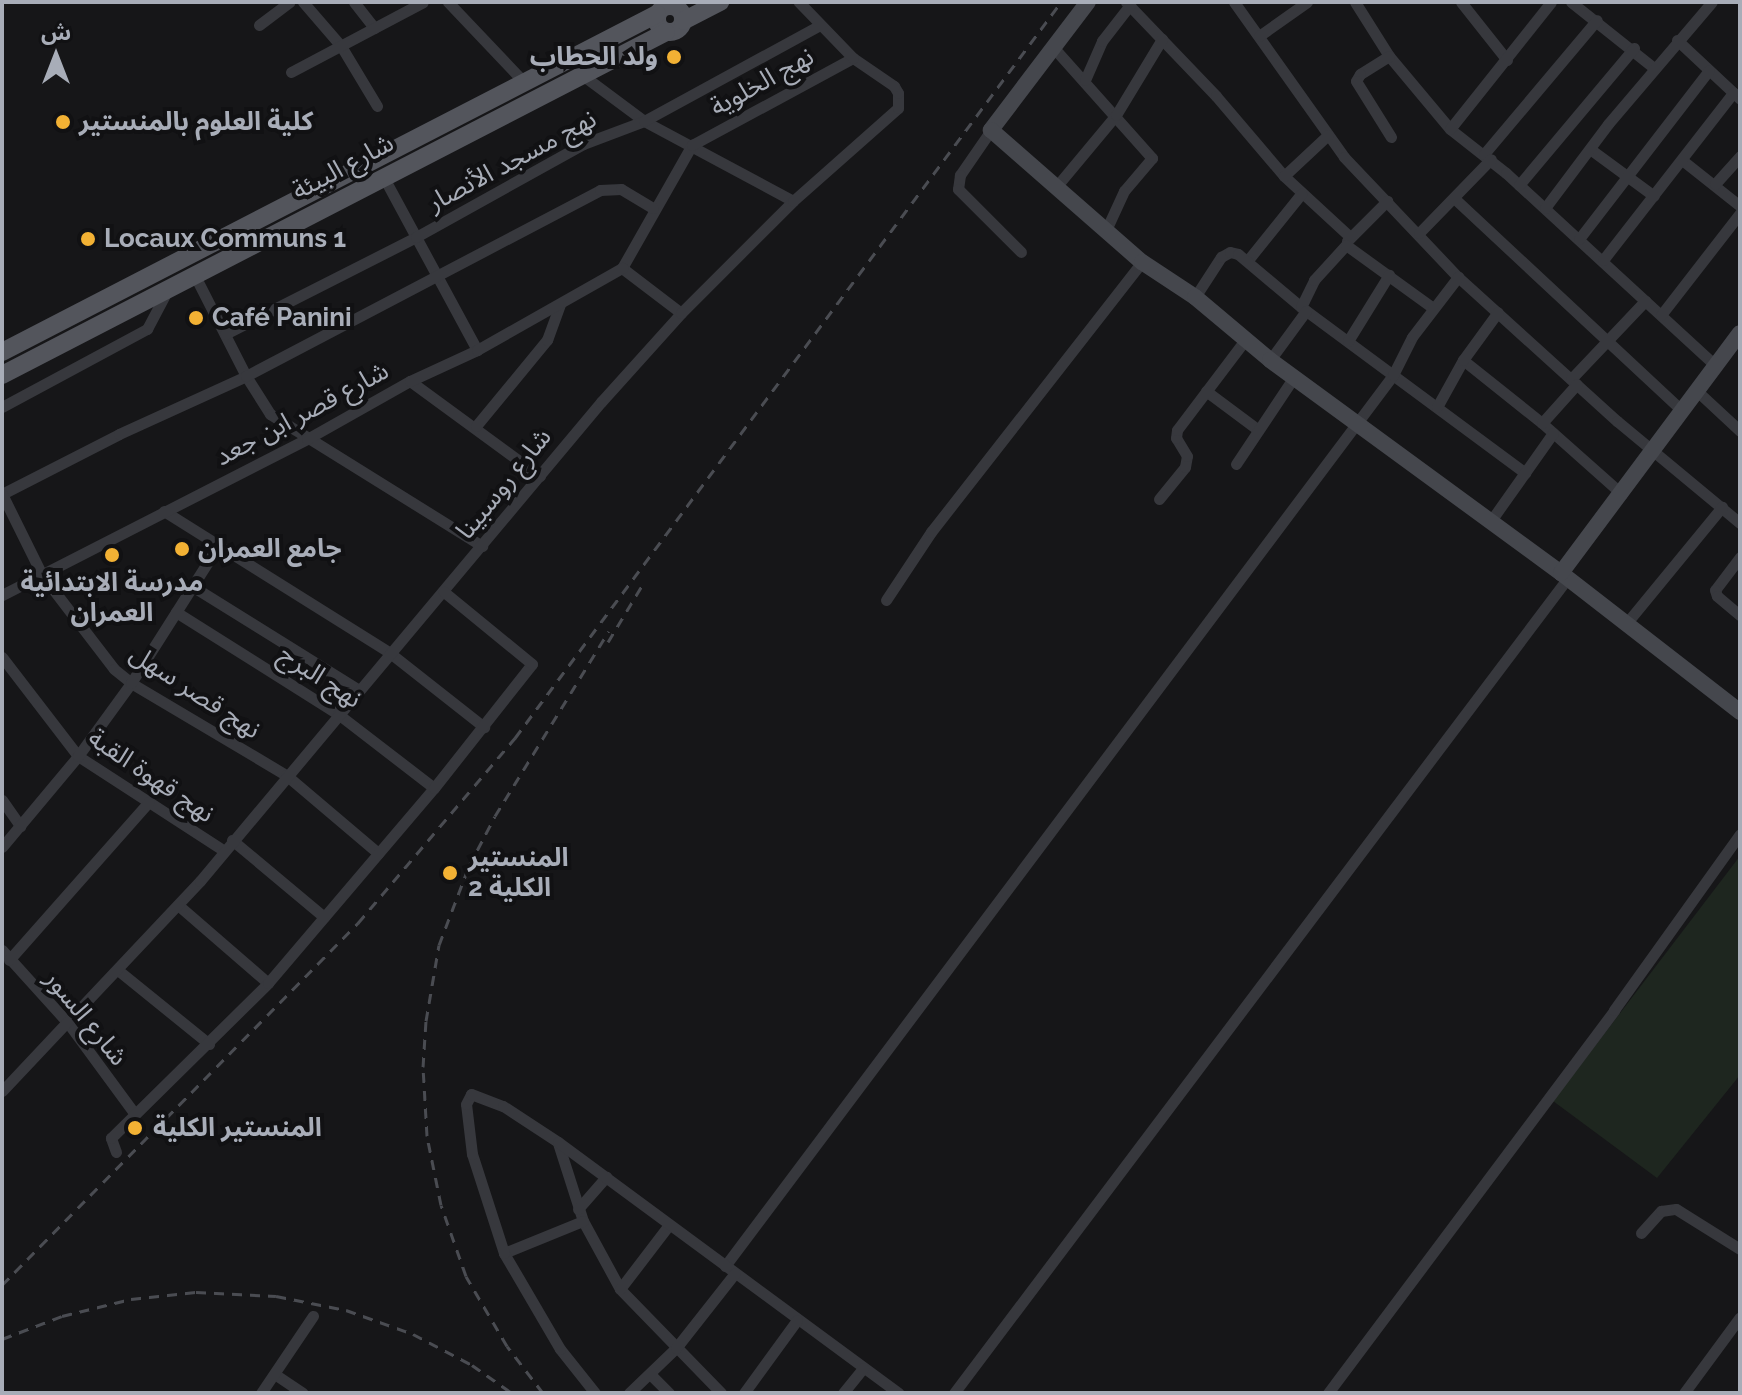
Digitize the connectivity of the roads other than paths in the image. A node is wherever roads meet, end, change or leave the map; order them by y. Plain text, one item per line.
1 (289, 2) edge
2 (303, 2) edge
3 (354, 2) edge
4 (423, 2) edge
5 (448, 2) edge
6 (720, 2) edge
7 (799, 2) edge
8 (1088, 2) edge
9 (1235, 2) edge
10 (1307, 2) edge
11 (1355, 2) edge
12 (1461, 2) edge
13 (1551, 2) edge
14 (1571, 2) edge
15 (1712, 2) edge
16 (1128, 4) edge
17 (668, 8) edge
18 (1597, 20) junction
19 (259, 25) dead end
20 (820, 25) junction
21 (374, 28) junction
22 (1259, 36) junction
23 (1162, 39) junction
24 (1677, 40) junction
25 (341, 46) junction
26 (1053, 47) junction
27 (1634, 48) junction
28 (1389, 56) junction
29 (853, 58) junction
30 (1507, 60) junction
31 (1654, 68) junction
32 (1709, 70) junction
33 (291, 72) dead end
34 (581, 74) junction
35 (1085, 80) junction
36 (524, 82) junction
37 (1737, 96) edge
38 (377, 106) dead end
39 (1116, 115) junction
40 (644, 121) junction
41 (1450, 129) junction
42 (991, 130) junction
43 (1328, 135) junction
44 (1391, 137) dead end
45 (692, 145) junction
46 (1590, 149) junction
47 (1487, 156) junction
48 (1740, 156) edge
49 (1682, 160) junction
50 (383, 176) junction
51 (1284, 176) junction
52 (1629, 177) junction
53 (1715, 184) junction
54 (1519, 185) junction
55 (1056, 187) junction
56 (1301, 194) junction
57 (1654, 196) junction
58 (1455, 199) junction
59 (793, 201) junction
60 (1387, 201) junction
61 (1740, 206) edge
62 (653, 208) junction
63 (1545, 208) junction
64 (1740, 213) edge
65 (1107, 228) junction
66 (1419, 233) junction
67 (416, 237) junction
68 (1579, 239) junction
69 (1348, 241) junction
70 (192, 252) junction
71 (1021, 252) dead end
72 (1248, 260) junction
73 (1603, 260) junction
74 (175, 262) junction
75 (1142, 262) junction
76 (622, 268) junction
77 (1389, 275) junction
78 (1458, 277) junction
79 (188, 278) junction
80 (437, 278) junction
81 (1195, 297) junction
82 (1645, 301) junction
83 (560, 304) junction
84 (1433, 308) junction
85 (1304, 309) junction
86 (1498, 312) junction
87 (681, 313) junction
88 (1661, 315) junction
89 (225, 334) junction
90 (1740, 334) edge
91 (1245, 340) junction
92 (1348, 341) junction
93 (1608, 341) junction
94 (477, 350) junction
95 (2, 352) edge
96 (1270, 360) junction
97 (1463, 360) junction
98 (1716, 366) junction
99 (2, 375) edge
100 (1393, 375) junction
101 (246, 376) junction
102 (1294, 377) junction
103 (410, 381) junction
104 (1574, 382) junction
105 (1206, 391) junction
106 (1697, 391) junction
107 (2, 407) edge
108 (1437, 407) junction
109 (1682, 411) junction
110 (1355, 421) junction
111 (1542, 423) junction
112 (476, 426) junction
113 (1257, 429) junction
114 (1740, 431) edge
115 (1553, 433) junction
116 (307, 439) junction
117 (1653, 452) junction
118 (1236, 464) dead end
119 (1525, 473) junction
120 (540, 476) junction
121 (2, 494) edge
122 (1622, 494) junction
123 (1159, 499) dead end
124 (1731, 509) edge
125 (164, 511) junction
126 (1490, 522) junction
127 (1740, 523) edge
128 (218, 546) junction
129 (482, 546) junction
130 (1740, 557) edge
131 (42, 575) junction
132 (1564, 576) junction
133 (192, 586) junction
134 (444, 592) junction
135 (2, 595) edge
136 (886, 600) dead end
137 (176, 612) junction
138 (1740, 615) edge
139 (1625, 625) junction
140 (390, 653) junction
141 (2, 657) edge
142 (131, 683) junction
143 (359, 690) junction
144 (1740, 712) edge
145 (338, 714) junction
146 (484, 727) junction
147 (78, 756) junction
148 (286, 775) junction
149 (434, 788) junction
150 (2, 800) edge
151 (149, 802) junction
152 (20, 826) junction
153 (1740, 834) edge
154 (232, 840) junction
155 (2, 847) edge
156 (223, 850) junction
157 (378, 853) junction
158 (178, 905) junction
159 (324, 917) junction
160 (6, 955) edge
161 (119, 971) junction
162 (268, 983) junction
163 (68, 1023) junction
164 (209, 1044) junction
165 (2, 1091) edge
166 (134, 1113) junction
167 (558, 1142) junction
168 (116, 1152) dead end
169 (606, 1177) junction
170 (580, 1215) junction
171 (669, 1225) junction
172 (1641, 1233) dead end
173 (1740, 1249) edge
174 (504, 1253) junction
175 (730, 1270) junction
176 (620, 1289) junction
177 (313, 1316) dead end
178 (1740, 1317) edge
179 (797, 1320) junction
180 (676, 1348) junction
181 (863, 1368) junction
182 (650, 1374) junction
183 (276, 1375) junction
184 (261, 1393) edge
185 (303, 1393) edge
186 (595, 1393) edge
187 (629, 1393) edge
188 (669, 1393) edge
189 (721, 1393) edge
190 (744, 1393) edge
191 (843, 1393) edge
192 (898, 1393) edge
193 (954, 1393) edge
194 (1328, 1393) edge
195 (1684, 1393) edge

1 - 19 street
2 - 25 street
3 - 21 street
4 - 21 street
5 - 36 street
6 - 17 main road, شارع البيئة
7 - 20 street, شارع روسبينا
8 - 26 street
9 - 22 street
10 - 22 street
11 - 28 street
12 - 30 street
13 - 30 street
14 - 18 street
15 - 24 street
16 - 23 street
16 - 35 street
17 - 34 main road, شارع البيئة
17 - 36 main road, شارع البيئة
18 - 27 street
18 - 47 street
20 - 29 street, شارع روسبينا
20 - 40 street, نهج مسجد الأنصار
21 - 25 street
22 - 43 street
23 - 39 street
23 - 51 street
24 - 31 street
24 - 32 street
25 - 33 street
25 - 38 street
26 - 35 street
26 - 42 street
27 - 31 street
27 - 54 street
28 - 41 street
28 - 44 street
29 - 45 street, نهج الخلوية
29 - 59 street, شارع روسبينا
30 - 41 street
31 - 46 street
32 - 37 street
32 - 52 street
34 - 40 street
34 - 50 main road, شارع البيئة
35 - 39 street
36 - 70 main road, شارع البيئة
37 - 49 street
39 - 55 street
39 - 65 street
40 - 45 street
40 - 67 street, نهج مسجد الأنصار
41 - 47 street
42 - 55 street
42 - 71 street
43 - 51 street
43 - 60 street
45 - 59 street
45 - 62 street
46 - 52 street
46 - 63 street
47 - 54 street
47 - 58 street
48 - 53 street
49 - 53 street
49 - 57 street
50 - 67 street
50 - 79 main road, شارع البيئة
51 - 56 street
52 - 57 street
52 - 68 street
53 - 61 street
54 - 63 street
55 - 65 street
56 - 69 street
56 - 72 street
57 - 73 street
58 - 66 street
58 - 93 street
59 - 87 street, شارع روسبينا
60 - 66 street
60 - 69 street
62 - 76 street
62 - 80 street
63 - 68 street
64 - 88 street
65 - 75 street
66 - 78 street
67 - 80 street
67 - 89 street, نهج مسجد الأنصار
68 - 73 street
69 - 77 street
69 - 85 street
70 - 74 main road, شارع البيئة
70 - 79 main road
72 - 81 street
72 - 85 street
73 - 82 street
74 - 79 main road
74 - 95 main road, شارع البيئة
75 - 81 street
75 - 136 street
76 - 83 street, شارع قصر ابن جعد
76 - 87 street
77 - 84 street
77 - 92 street
78 - 84 street
78 - 86 street
79 - 89 street
79 - 99 main road, شارع البيئة
79 - 107 street
80 - 94 street
80 - 101 street
81 - 91 street
82 - 88 street
82 - 93 street
83 - 94 street, شارع قصر ابن جعد
83 - 112 street
84 - 100 street
85 - 92 street
85 - 96 street
86 - 97 street
86 - 104 street
87 - 120 street, شارع روسبينا
88 - 98 street
89 - 101 street
90 - 98 street
91 - 96 street
91 - 105 street
92 - 100 street
93 - 104 street
93 - 109 street
94 - 103 street, شارع قصر ابن جعد
96 - 102 street
97 - 108 street
97 - 111 street
98 - 106 street
100 - 108 street
100 - 110 street
101 - 116 street
101 - 121 street
102 - 110 street
102 - 113 street
103 - 112 street
103 - 116 street, شارع قصر ابن جعد
104 - 111 street
104 - 117 street
105 - 113 street
105 - 123 street
106 - 109 street
106 - 114 street
108 - 119 street
109 - 117 street
110 - 126 street
110 - 175 street
111 - 115 street
112 - 120 street
113 - 118 street
115 - 119 street
115 - 122 street
116 - 125 street, شارع قصر ابن جعد
116 - 129 street
117 - 122 street
117 - 124 street
119 - 126 street
120 - 129 street, شارع روسبينا
121 - 131 street, نهج قصر سهل
122 - 132 street
124 - 127 street
124 - 139 street
125 - 128 street
125 - 131 street, شارع قصر ابن جعد
126 - 132 street
128 - 133 street
128 - 140 street
129 - 134 street, شارع روسبينا
130 - 138 street
131 - 135 street, شارع قصر ابن جعد
131 - 142 street, نهج قصر سهل
132 - 139 street
132 - 193 street
133 - 137 street
133 - 143 street
134 - 140 street, شارع روسبينا
134 - 146 street
137 - 142 street
137 - 145 street, نهج البرج
139 - 144 street
140 - 143 street, شارع روسبينا
140 - 146 street
141 - 147 street, نهج قهوة القبة
142 - 147 street
142 - 148 street, نهج قصر سهل
143 - 145 street, شارع روسبينا
145 - 148 street, شارع روسبينا
145 - 149 street, نهج البرج
146 - 149 street
147 - 151 street, نهج قهوة القبة
147 - 152 street
148 - 154 street, شارع روسبينا
148 - 157 street, نهج قصر سهل
149 - 157 street
150 - 152 street
151 - 156 street, نهج قهوة القبة
151 - 160 street
152 - 155 street
153 - 194 street
154 - 156 street, شارع روسبينا
154 - 159 street
156 - 158 street, شارع روسبينا
157 - 159 street
158 - 161 street, شارع روسبينا
158 - 162 street
159 - 162 street
160 - 163 street, شارع السور
161 - 163 street, شارع روسبينا
161 - 164 street
162 - 164 street
163 - 165 street, شارع روسبينا
163 - 166 street, شارع السور
164 - 166 street
166 - 168 street
167 - 169 street
167 - 170 street
167 - 174 street
169 - 170 street
169 - 171 street
170 - 174 street
170 - 176 street
171 - 175 street
171 - 176 street
172 - 173 street
174 - 186 street
175 - 179 street
175 - 180 street
176 - 180 street
177 - 183 street
178 - 195 street
179 - 181 street
179 - 190 street
180 - 182 street
180 - 189 street
181 - 191 street
181 - 192 street
182 - 187 street
182 - 188 street
183 - 184 street
183 - 185 street

